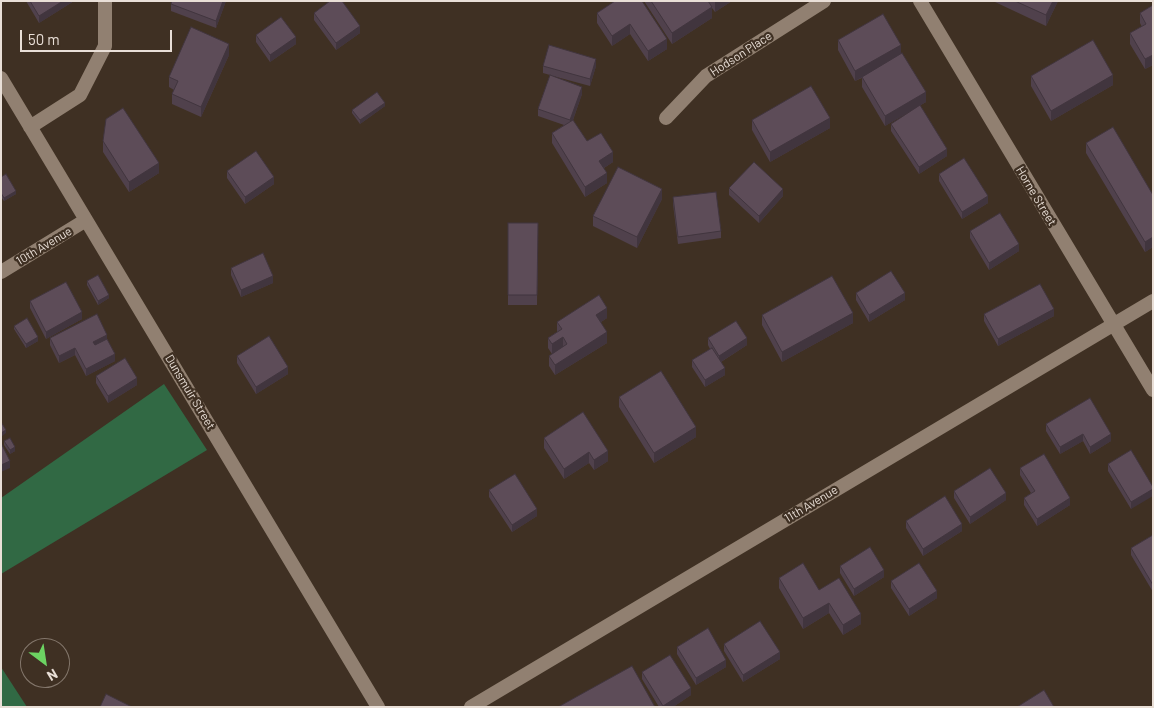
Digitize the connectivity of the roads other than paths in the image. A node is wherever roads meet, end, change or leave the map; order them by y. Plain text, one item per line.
1 (105, 1) edge
2 (824, 1) edge
3 (920, 1) edge
4 (1, 78) edge
5 (666, 118) dead end
6 (30, 127) junction
7 (86, 220) junction
8 (1, 272) edge
9 (1153, 302) edge
10 (1112, 324) junction
11 (1153, 390) edge
12 (378, 707) edge
13 (470, 707) edge

1 - 6 street
2 - 5 street, Hodson Place
3 - 10 street, Horne Street
4 - 6 street, Dunsmuir Street
6 - 7 street, Dunsmuir Street
7 - 8 street, 10th Avenue
7 - 12 street, Dunsmuir Street
9 - 10 street, 11th Avenue
10 - 11 street, Horne Street
10 - 13 street, 11th Avenue

